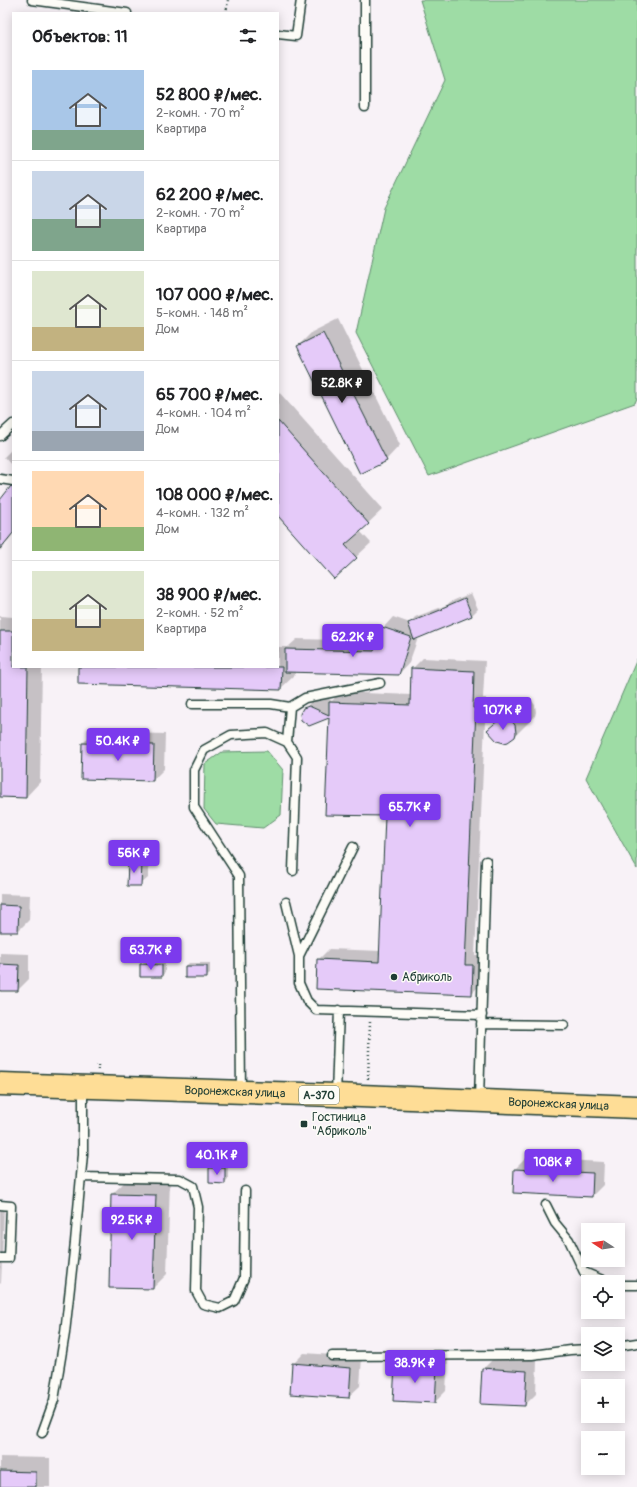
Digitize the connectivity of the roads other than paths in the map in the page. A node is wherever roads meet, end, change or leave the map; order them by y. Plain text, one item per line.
1 (32, 0) edge
2 (301, 0) edge
3 (365, 0) edge
4 (120, 12) edge
5 (279, 34) edge
6 (365, 107) dead end
7 (12, 425) edge
8 (0, 436) edge
9 (0, 479) edge
10 (12, 481) edge
11 (380, 683) dead end
12 (192, 704) dead end
13 (290, 707) junction
14 (287, 742) junction
15 (353, 847) dead end
16 (486, 861) dead end
17 (293, 871) dead end
18 (286, 902) dead end
19 (299, 956) junction
20 (338, 1010) junction
21 (482, 1015) junction
22 (481, 1024) junction
23 (564, 1025) dead end
24 (0, 1084) edge
25 (83, 1087) junction
26 (241, 1092) junction
27 (336, 1095) junction
28 (479, 1101) junction
29 (637, 1107) edge
30 (81, 1177) junction
31 (245, 1191) dead end
32 (546, 1205) dead end
33 (0, 1206) edge
34 (0, 1258) edge
35 (591, 1275) edge
36 (625, 1285) edge
37 (637, 1285) edge
38 (637, 1342) edge
39 (625, 1345) edge
40 (581, 1349) edge
41 (332, 1356) dead end
42 (42, 1433) dead end

1 - 4 lane
2 - 5 lane
3 - 6 lane
7 - 8 lane
9 - 10 lane
11 - 13 lane
12 - 13 lane
13 - 14 lane
14 - 17 lane
14 - 26 lane
15 - 19 lane
16 - 21 lane
18 - 19 lane
19 - 20 lane
20 - 21 lane
20 - 27 lane
21 - 22 lane
22 - 23 lane
22 - 28 lane
24 - 25 highway, Воронежская улица / А-370
25 - 26 highway, Воронежская улица / А-370
25 - 30 lane
26 - 27 highway, Воронежская улица / А-370
27 - 28 highway, Воронежская улица / А-370
28 - 29 highway, Воронежская улица / А-370
30 - 31 lane
30 - 42 lane
32 - 35 lane
33 - 34 lane
36 - 37 lane
38 - 39 lane
40 - 41 lane

